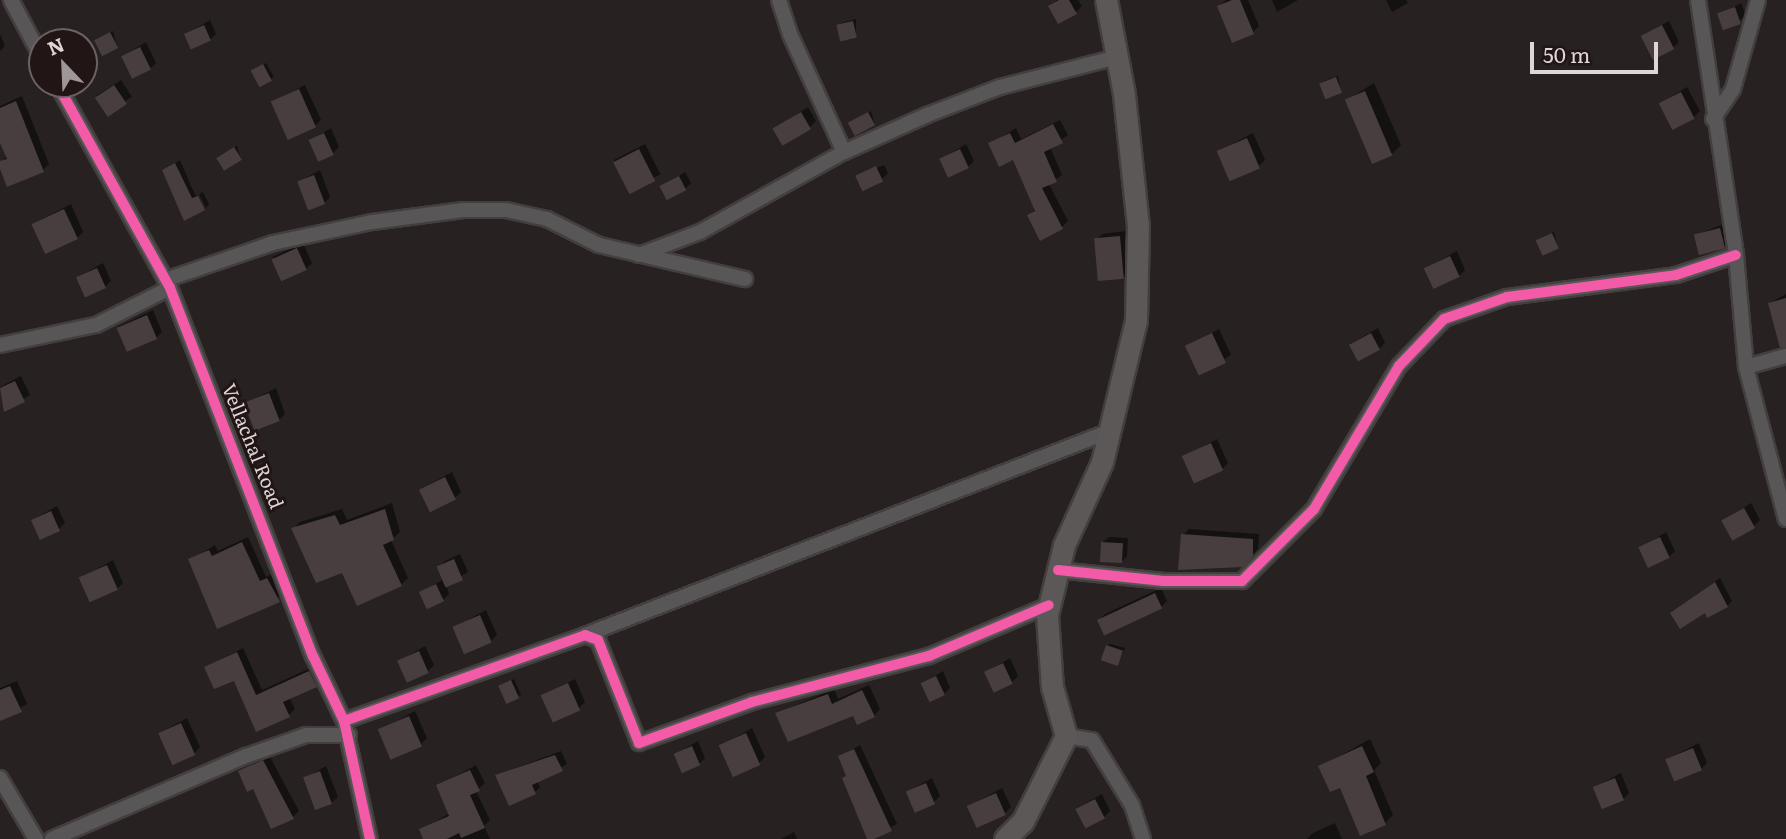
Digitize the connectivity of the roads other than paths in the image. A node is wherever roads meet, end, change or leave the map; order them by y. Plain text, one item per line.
1 (11, 0) edge
2 (779, 0) edge
3 (1106, 0) edge
4 (1698, 0) edge
5 (1758, 0) edge
6 (28, 32) edge
7 (1117, 57) junction
8 (65, 98) edge
9 (1713, 119) junction
10 (844, 152) junction
11 (638, 255) junction
12 (1736, 255) junction
13 (745, 279) dead end
14 (168, 284) junction
15 (0, 345) edge
16 (1786, 356) edge
17 (1746, 367) junction
18 (1110, 431) junction
19 (1786, 519) edge
20 (1058, 569) junction
21 (1049, 605) junction
22 (585, 635) junction
23 (344, 721) junction
24 (349, 736) junction
25 (1066, 736) junction
26 (0, 778) edge
27 (36, 839) edge
28 (52, 839) edge
29 (370, 839) edge
30 (1005, 839) edge
31 (1143, 839) edge

1 - 6 street
2 - 10 street
3 - 7 main road
4 - 9 street
5 - 9 street
7 - 10 street
7 - 18 main road
8 - 14 street, Vellachal Road
9 - 12 street
10 - 11 street
11 - 13 street
11 - 14 street
12 - 17 street
12 - 20 street
14 - 15 street
14 - 23 street, Vellachal Road
16 - 17 street
17 - 19 street
18 - 20 main road
18 - 22 street
20 - 21 main road
21 - 22 street
21 - 25 main road
22 - 23 street
23 - 24 street, Vellachal Road
24 - 28 street
24 - 29 street, Vellachal Road
25 - 30 main road
25 - 31 street
26 - 27 street

